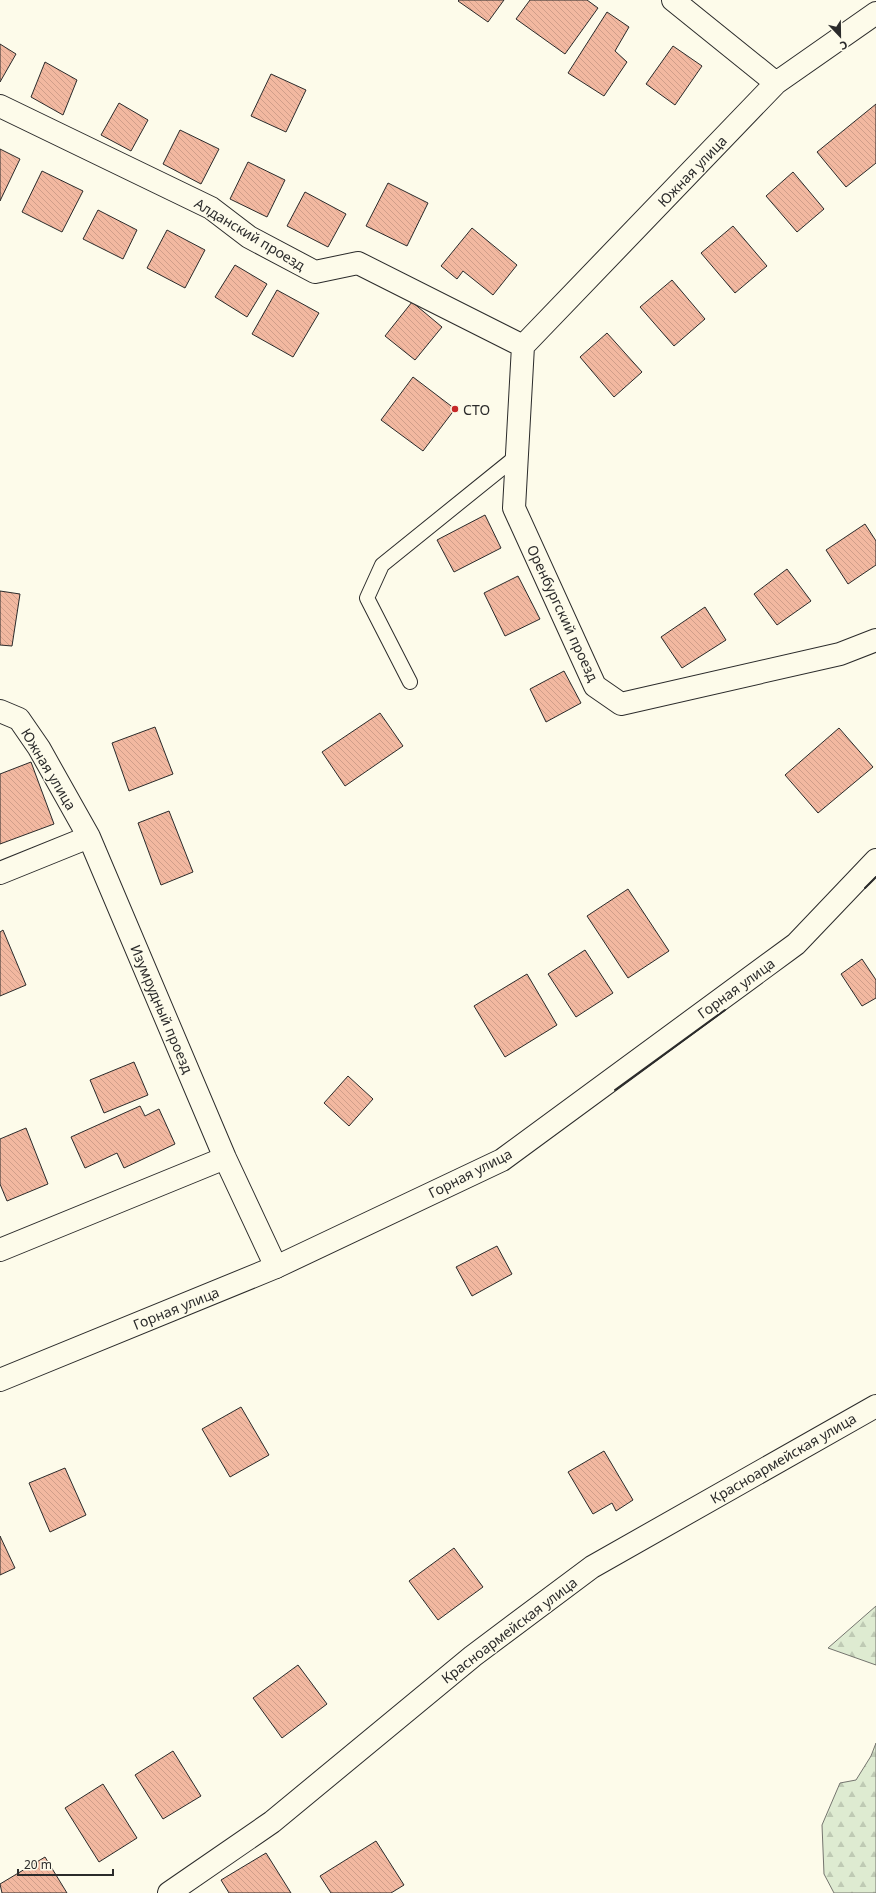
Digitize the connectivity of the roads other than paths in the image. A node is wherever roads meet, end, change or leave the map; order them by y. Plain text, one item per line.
1 (673, 0) edge
2 (876, 13) edge
3 (776, 83) junction
4 (0, 106) edge
5 (523, 346) junction
6 (517, 456) junction
7 (876, 640) edge
8 (410, 682) dead end
9 (0, 711) edge
10 (89, 838) junction
11 (876, 860) edge
12 (0, 873) edge
13 (225, 1158) junction
14 (0, 1250) edge
15 (276, 1267) junction
16 (0, 1380) edge
17 (876, 1406) edge
18 (169, 1893) edge

1 - 3 street
2 - 3 street, Южная улица
3 - 5 street, Южная улица
4 - 5 street, Алданский проезд
5 - 6 street, Оренбургский проезд
6 - 7 street, Оренбургский проезд
6 - 8 lane
9 - 10 street, Южная улица
10 - 12 street
10 - 13 street, Изумрудный проезд
11 - 15 street, Горная улица
13 - 14 street
13 - 15 street, Изумрудный проезд
15 - 16 street, Горная улица
17 - 18 street, Красноармейская улица

